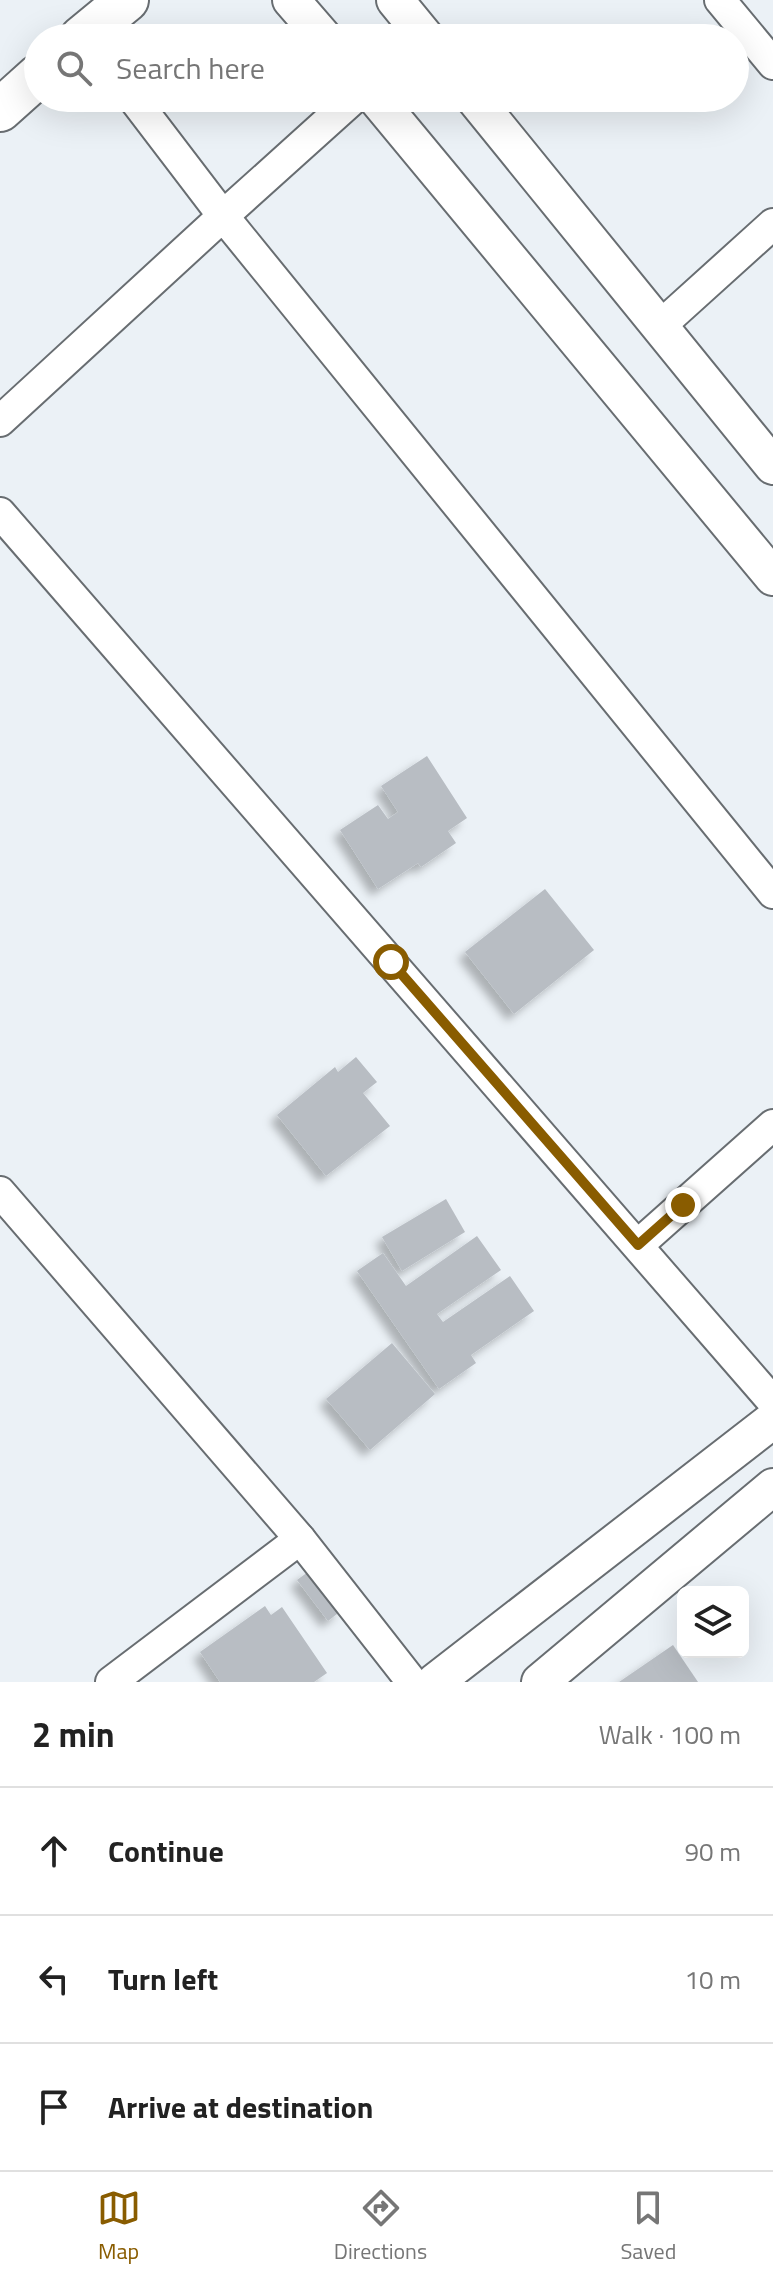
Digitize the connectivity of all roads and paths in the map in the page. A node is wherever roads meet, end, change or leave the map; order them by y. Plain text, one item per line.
1 (127, 0) edge
2 (291, 0) edge
3 (395, 0) edge
4 (720, 0) edge
5 (100, 24) edge
6 (312, 24) edge
7 (415, 24) edge
8 (740, 24) edge
9 (749, 35) edge
10 (773, 64) edge
11 (24, 89) edge
12 (0, 110) edge
13 (144, 112) edge
14 (338, 112) edge
15 (388, 112) edge
16 (485, 112) edge
17 (223, 216) junction
18 (773, 224) edge
19 (659, 327) junction
20 (0, 421) edge
21 (773, 466) edge
22 (0, 513) edge
23 (773, 577) edge
24 (773, 893) edge
25 (773, 1125) edge
26 (0, 1192) edge
27 (638, 1245) junction
28 (773, 1402) edge
29 (773, 1420) edge
30 (773, 1487) edge
31 (300, 1539) junction
32 (111, 1682) edge
33 (412, 1682) edge
34 (435, 1682) edge
35 (540, 1682) edge

1 - 5 main road
2 - 6 street
3 - 7 street
4 - 8 street
9 - 10 street
11 - 12 main road
13 - 17 street
14 - 17 street
15 - 23 street
16 - 19 street
17 - 20 street
17 - 24 street
18 - 19 street
19 - 21 street
22 - 27 street
25 - 27 street
26 - 31 street
27 - 28 street
29 - 34 street
30 - 35 street
31 - 32 street
31 - 33 street

